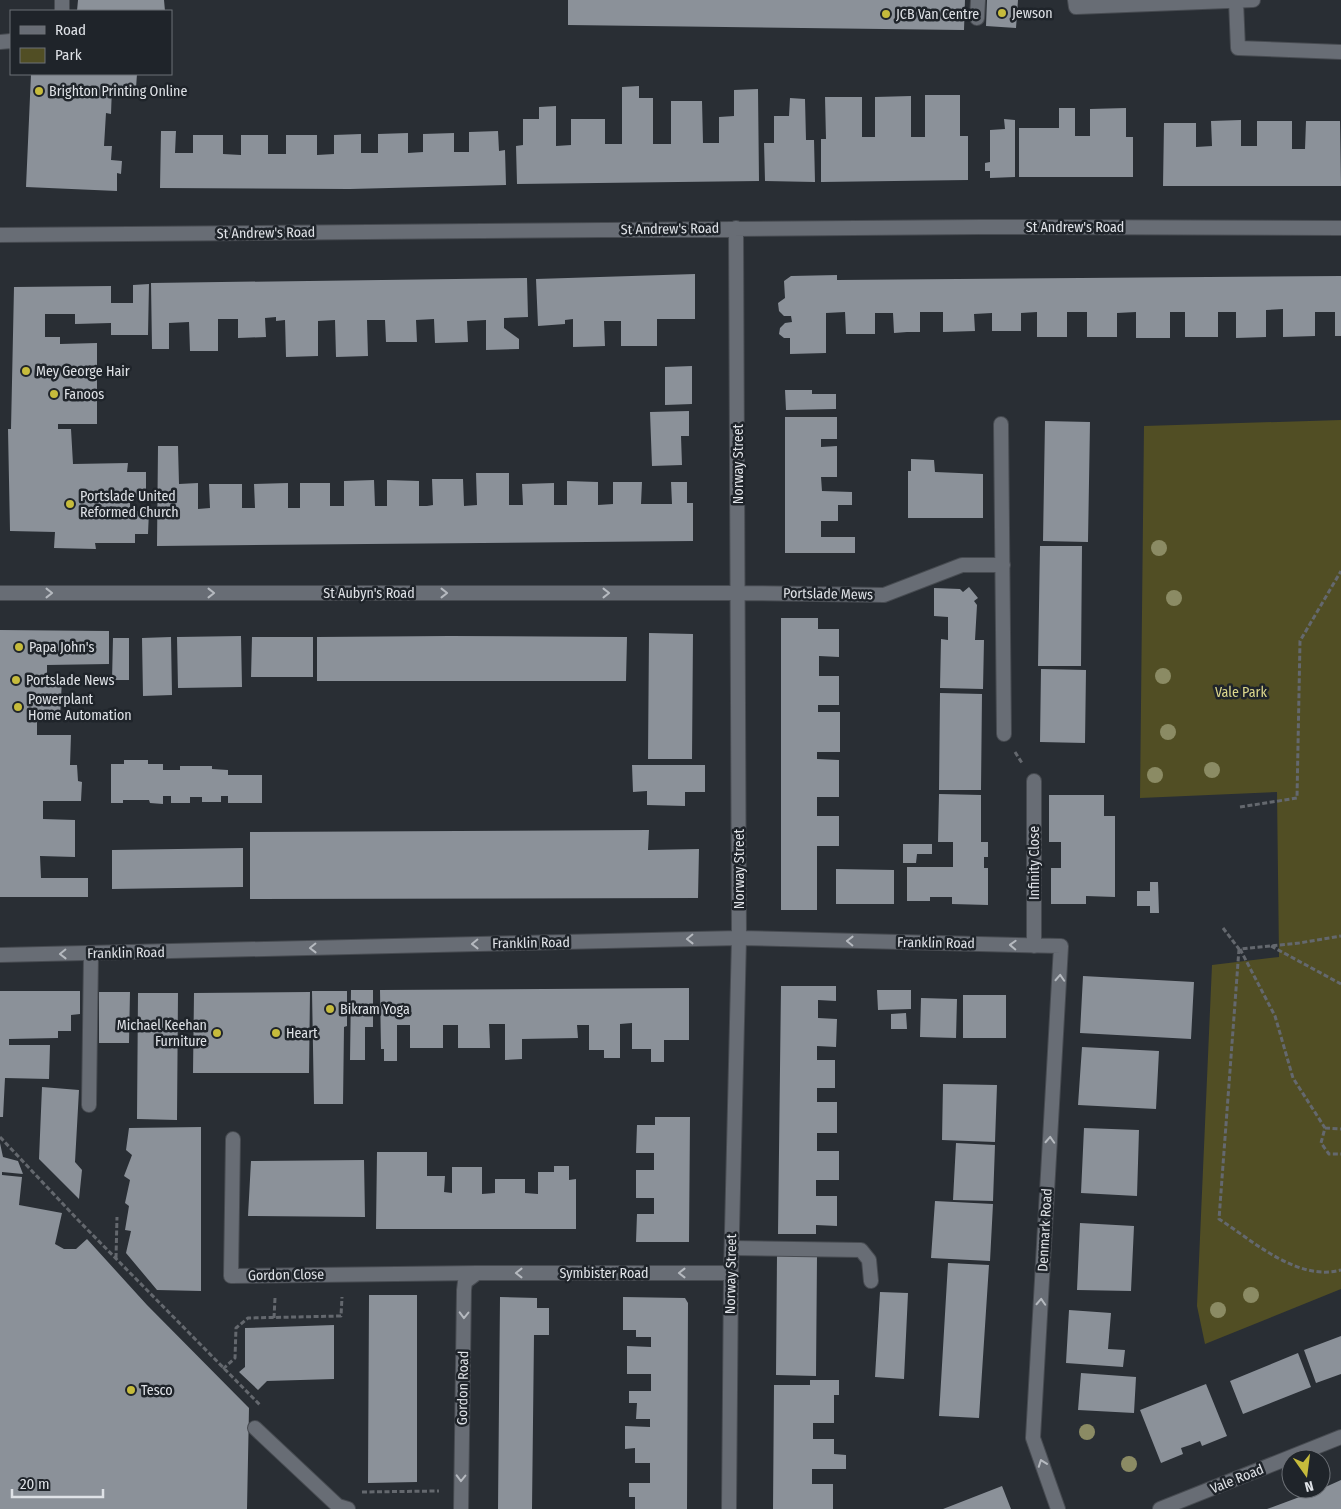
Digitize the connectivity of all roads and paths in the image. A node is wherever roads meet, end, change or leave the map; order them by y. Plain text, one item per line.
1 (978, 0) edge
2 (1075, 0) edge
3 (1252, 0) edge
4 (1236, 1) edge
5 (977, 18) dead end
6 (1341, 52) edge
7 (736, 228) junction
8 (1341, 228) edge
9 (0, 235) edge
10 (1001, 424) dead end
11 (1003, 566) junction
12 (1341, 571) edge
13 (0, 593) edge
14 (738, 593) junction
15 (1004, 734) joint
16 (1034, 781) joint
17 (1240, 807) dead end
18 (1223, 928) dead end
19 (1341, 936) edge
20 (739, 938) junction
21 (1034, 946) junction
22 (1062, 946) joint
23 (1271, 946) junction
24 (1240, 949) junction
25 (91, 954) junction
26 (0, 955) edge
27 (1341, 984) edge
28 (89, 1105) dead end
29 (1325, 1128) junction
30 (1341, 1128) edge
31 (0, 1137) edge
32 (233, 1139) dead end
33 (1341, 1154) edge
34 (117, 1217) dead end
35 (732, 1248) junction
36 (116, 1258) junction
37 (1341, 1270) edge
38 (477, 1273) junction
39 (731, 1273) junction
40 (871, 1281) dead end
41 (342, 1290) dead end
42 (224, 1370) junction
43 (264, 1410) dead end
44 (254, 1428) dead end
45 (1341, 1437) edge
46 (461, 1491) junction
47 (359, 1492) dead end
48 (348, 1509) edge
49 (460, 1509) edge
50 (729, 1509) edge
51 (1058, 1509) edge
52 (1160, 1509) edge

1 - 5 street
2 - 4 street
3 - 4 street
4 - 6 street
7 - 8 street, St Andrew's Road
7 - 9 street, St Andrew's Road
7 - 14 street, Norway Street
10 - 11 street
11 - 14 street, Portslade Mews
11 - 15 street
12 - 17 path
13 -> 14 street, St Aubyn's Road
14 - 20 street, Norway Street
15 - 16 path
16 - 21 street, Infinity Close
18 - 24 path
19 - 23 path
21 -> 20 street, Franklin Road
20 -> 25 street, Franklin Road
20 - 35 street, Norway Street
21 - 22 street, Franklin Road
51 -> 22 street, Denmark Road
23 - 24 path
23 - 27 path
24 - 29 path
24 - 37 path
25 -> 26 street, Franklin Road
25 - 28 street
29 - 30 path
29 - 33 path
31 - 36 path
32 - 38 street, Gordon Close
34 - 36 path
35 - 39 street, Norway Street
35 - 40 street
36 - 42 path
39 -> 38 street, Symbister Road
38 -> 46 street, Gordon Road
39 - 50 street, Norway Street
41 - 42 path
42 - 43 path
44 - 48 street
45 - 52 street, Vale Road
46 - 47 path
46 - 49 street, Gordon Road

